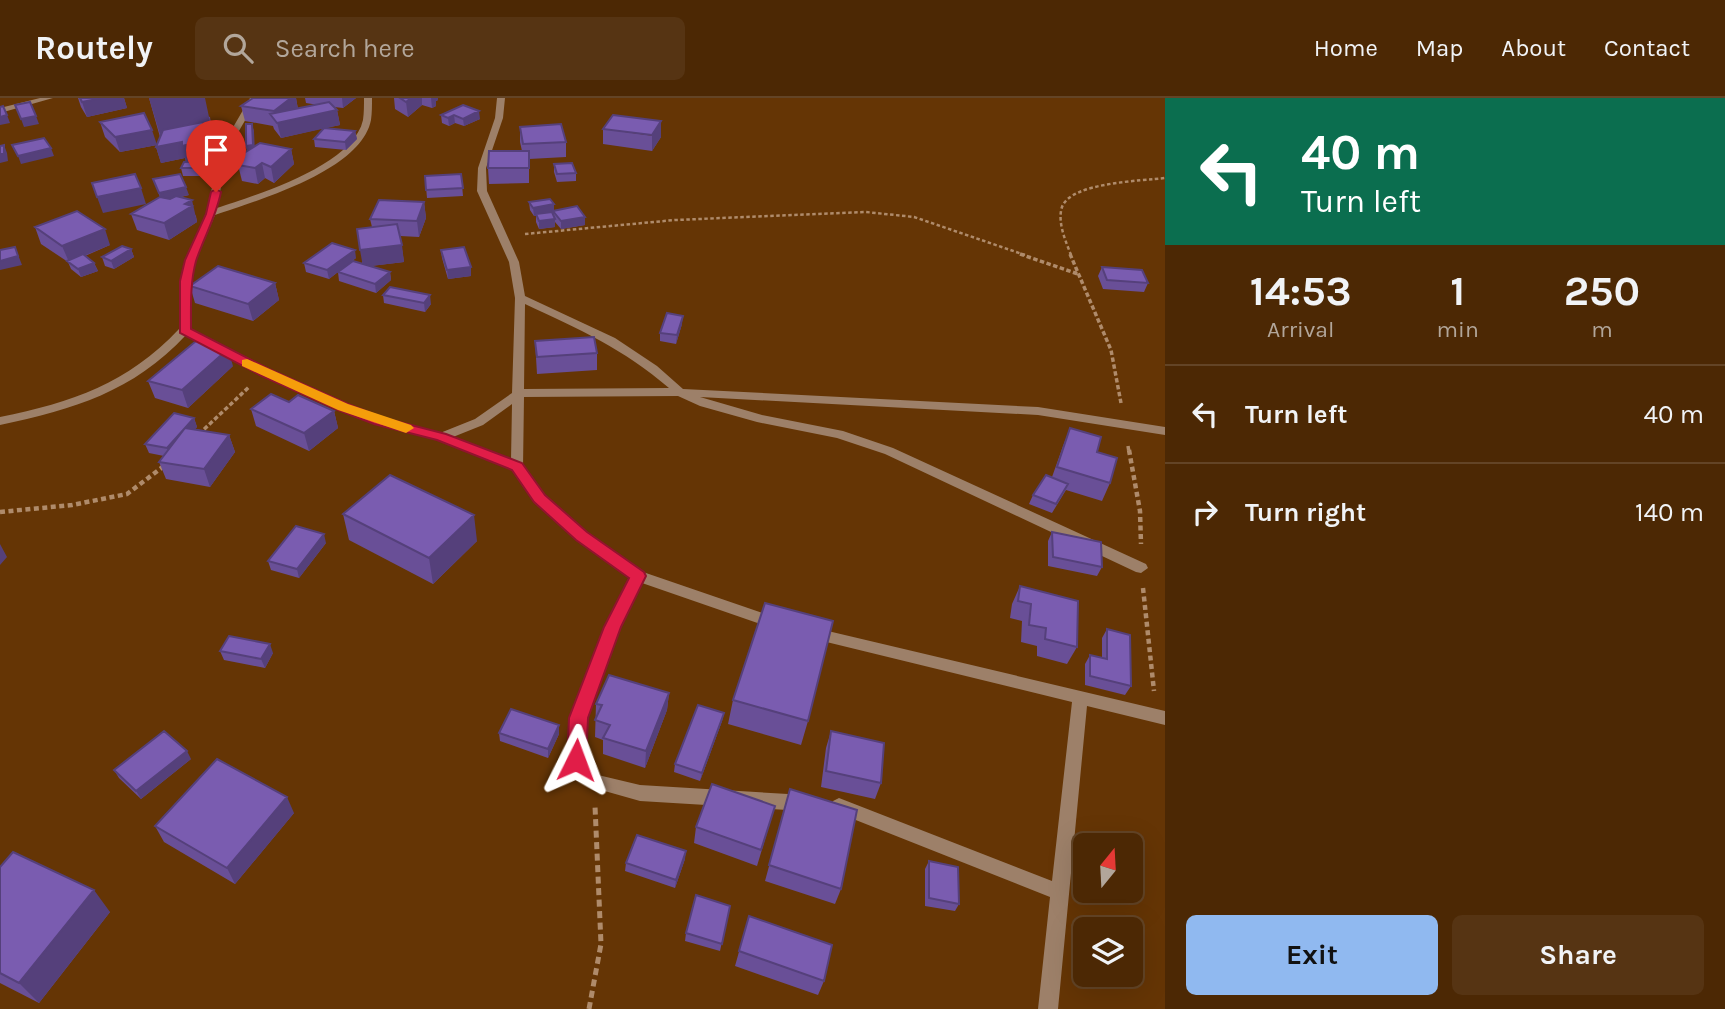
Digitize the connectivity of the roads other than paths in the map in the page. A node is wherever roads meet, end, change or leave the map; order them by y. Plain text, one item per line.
1 (49, 98) edge
2 (254, 98) edge
3 (368, 98) edge
4 (500, 98) edge
5 (0, 111) edge
6 (211, 214) junction
7 (520, 298) junction
8 (185, 330) junction
9 (680, 392) junction
10 (520, 394) junction
11 (0, 421) edge
12 (1165, 431) edge
13 (441, 437) junction
14 (517, 467) junction
15 (1141, 568) dead end
16 (638, 576) junction
17 (1080, 700) junction
18 (1165, 718) edge
19 (1059, 892) junction
20 (1048, 1009) edge

1 - 5 street
2 - 6 street
3 - 6 street
4 - 7 street
6 - 8 street
7 - 9 street
7 - 10 street
8 - 11 street
8 - 13 street
9 - 10 street
9 - 12 street
9 - 15 street
10 - 13 street
10 - 14 street
13 - 14 street
14 - 16 street
16 - 17 street
16 - 19 street
17 - 18 street
17 - 19 street
19 - 20 street

